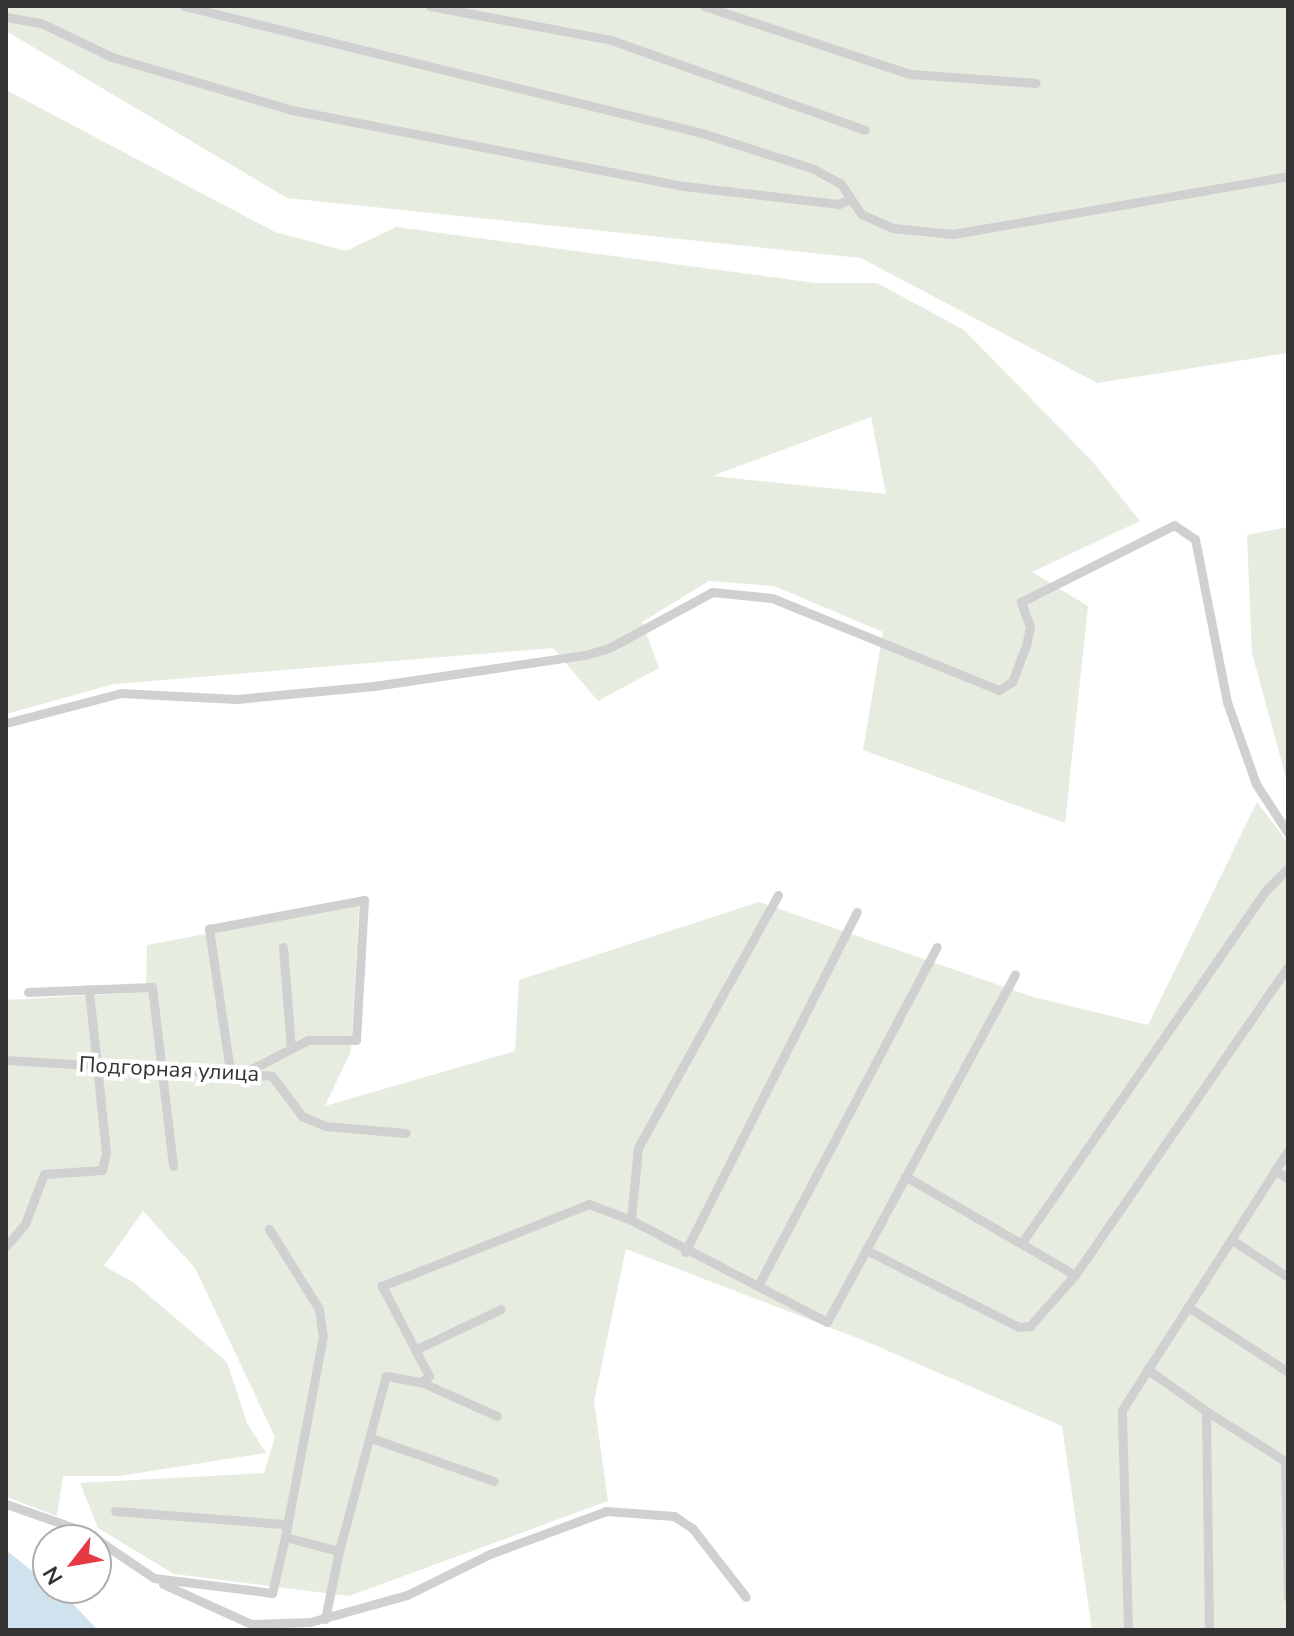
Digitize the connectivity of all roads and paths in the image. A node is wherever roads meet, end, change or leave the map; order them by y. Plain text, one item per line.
1 (184, 6) edge
2 (430, 6) edge
3 (704, 6) edge
4 (6, 17) edge
5 (1036, 83) dead end
6 (865, 130) dead end
7 (1288, 176) edge
8 (848, 200) junction
9 (6, 723) edge
10 (1288, 833) edge
11 (1288, 868) edge
12 (778, 895) dead end
13 (857, 912) dead end
14 (283, 947) dead end
15 (937, 947) dead end
16 (1288, 966) edge
17 (1015, 975) dead end
18 (89, 989) junction
19 (28, 992) dead end
20 (291, 1049) junction
21 (6, 1060) edge
22 (98, 1065) junction
23 (163, 1068) junction
24 (230, 1071) junction
25 (246, 1072) junction
26 (406, 1133) dead end
27 (1288, 1150) edge
28 (173, 1166) dead end
29 (1275, 1170) junction
30 (905, 1176) junction
31 (1288, 1179) edge
32 (631, 1220) junction
33 (269, 1229) dead end
34 (1232, 1240) junction
35 (1023, 1241) junction
36 (6, 1246) edge
37 (866, 1250) junction
38 (685, 1252) junction
39 (1075, 1275) junction
40 (1288, 1277) edge
41 (759, 1284) junction
42 (1188, 1307) junction
43 (501, 1309) dead end
44 (415, 1350) junction
45 (1147, 1369) junction
46 (1288, 1372) edge
47 (421, 1382) junction
48 (1206, 1411) junction
49 (497, 1416) dead end
50 (371, 1438) junction
51 (1287, 1462) edge
52 (494, 1481) dead end
53 (6, 1504) edge
54 (115, 1511) dead end
55 (284, 1524) junction
56 (285, 1537) junction
57 (339, 1551) junction
58 (154, 1578) junction
59 (746, 1597) dead end
60 (1288, 1598) edge
61 (325, 1619) junction
62 (1128, 1630) edge
63 (1209, 1630) edge

1 - 8 street
2 - 6 street
3 - 5 street
4 - 8 street
7 - 8 street
9 - 10 street
11 - 35 street
12 - 32 street
13 - 38 street
14 - 20 street
15 - 41 street
16 - 39 street
17 - 30 street
18 - 19 street
18 - 22 street
18 - 23 street
20 - 24 street
20 - 25 street
21 - 22 street, Подгорная улица
22 - 23 street, Подгорная улица
22 - 36 street
23 - 24 street, Подгорная улица
23 - 28 street
24 - 25 street, Подгорная улица
25 - 26 street, Подгорная улица
27 - 29 street
29 - 31 street
29 - 34 street
30 - 35 street
30 - 37 street
32 - 38 street
32 - 44 street
33 - 55 street
34 - 40 street
34 - 42 street
35 - 39 street
37 - 39 street
37 - 41 street
38 - 41 street
42 - 45 street
42 - 46 street
43 - 44 street
44 - 47 street
45 - 48 street
45 - 62 street
47 - 49 street
47 - 50 street
48 - 51 street
48 - 63 street
50 - 52 street
50 - 57 street
51 - 60 street
53 - 58 street
54 - 55 street
55 - 56 street
56 - 57 street
56 - 58 street
57 - 61 street
58 - 61 street
59 - 61 street

